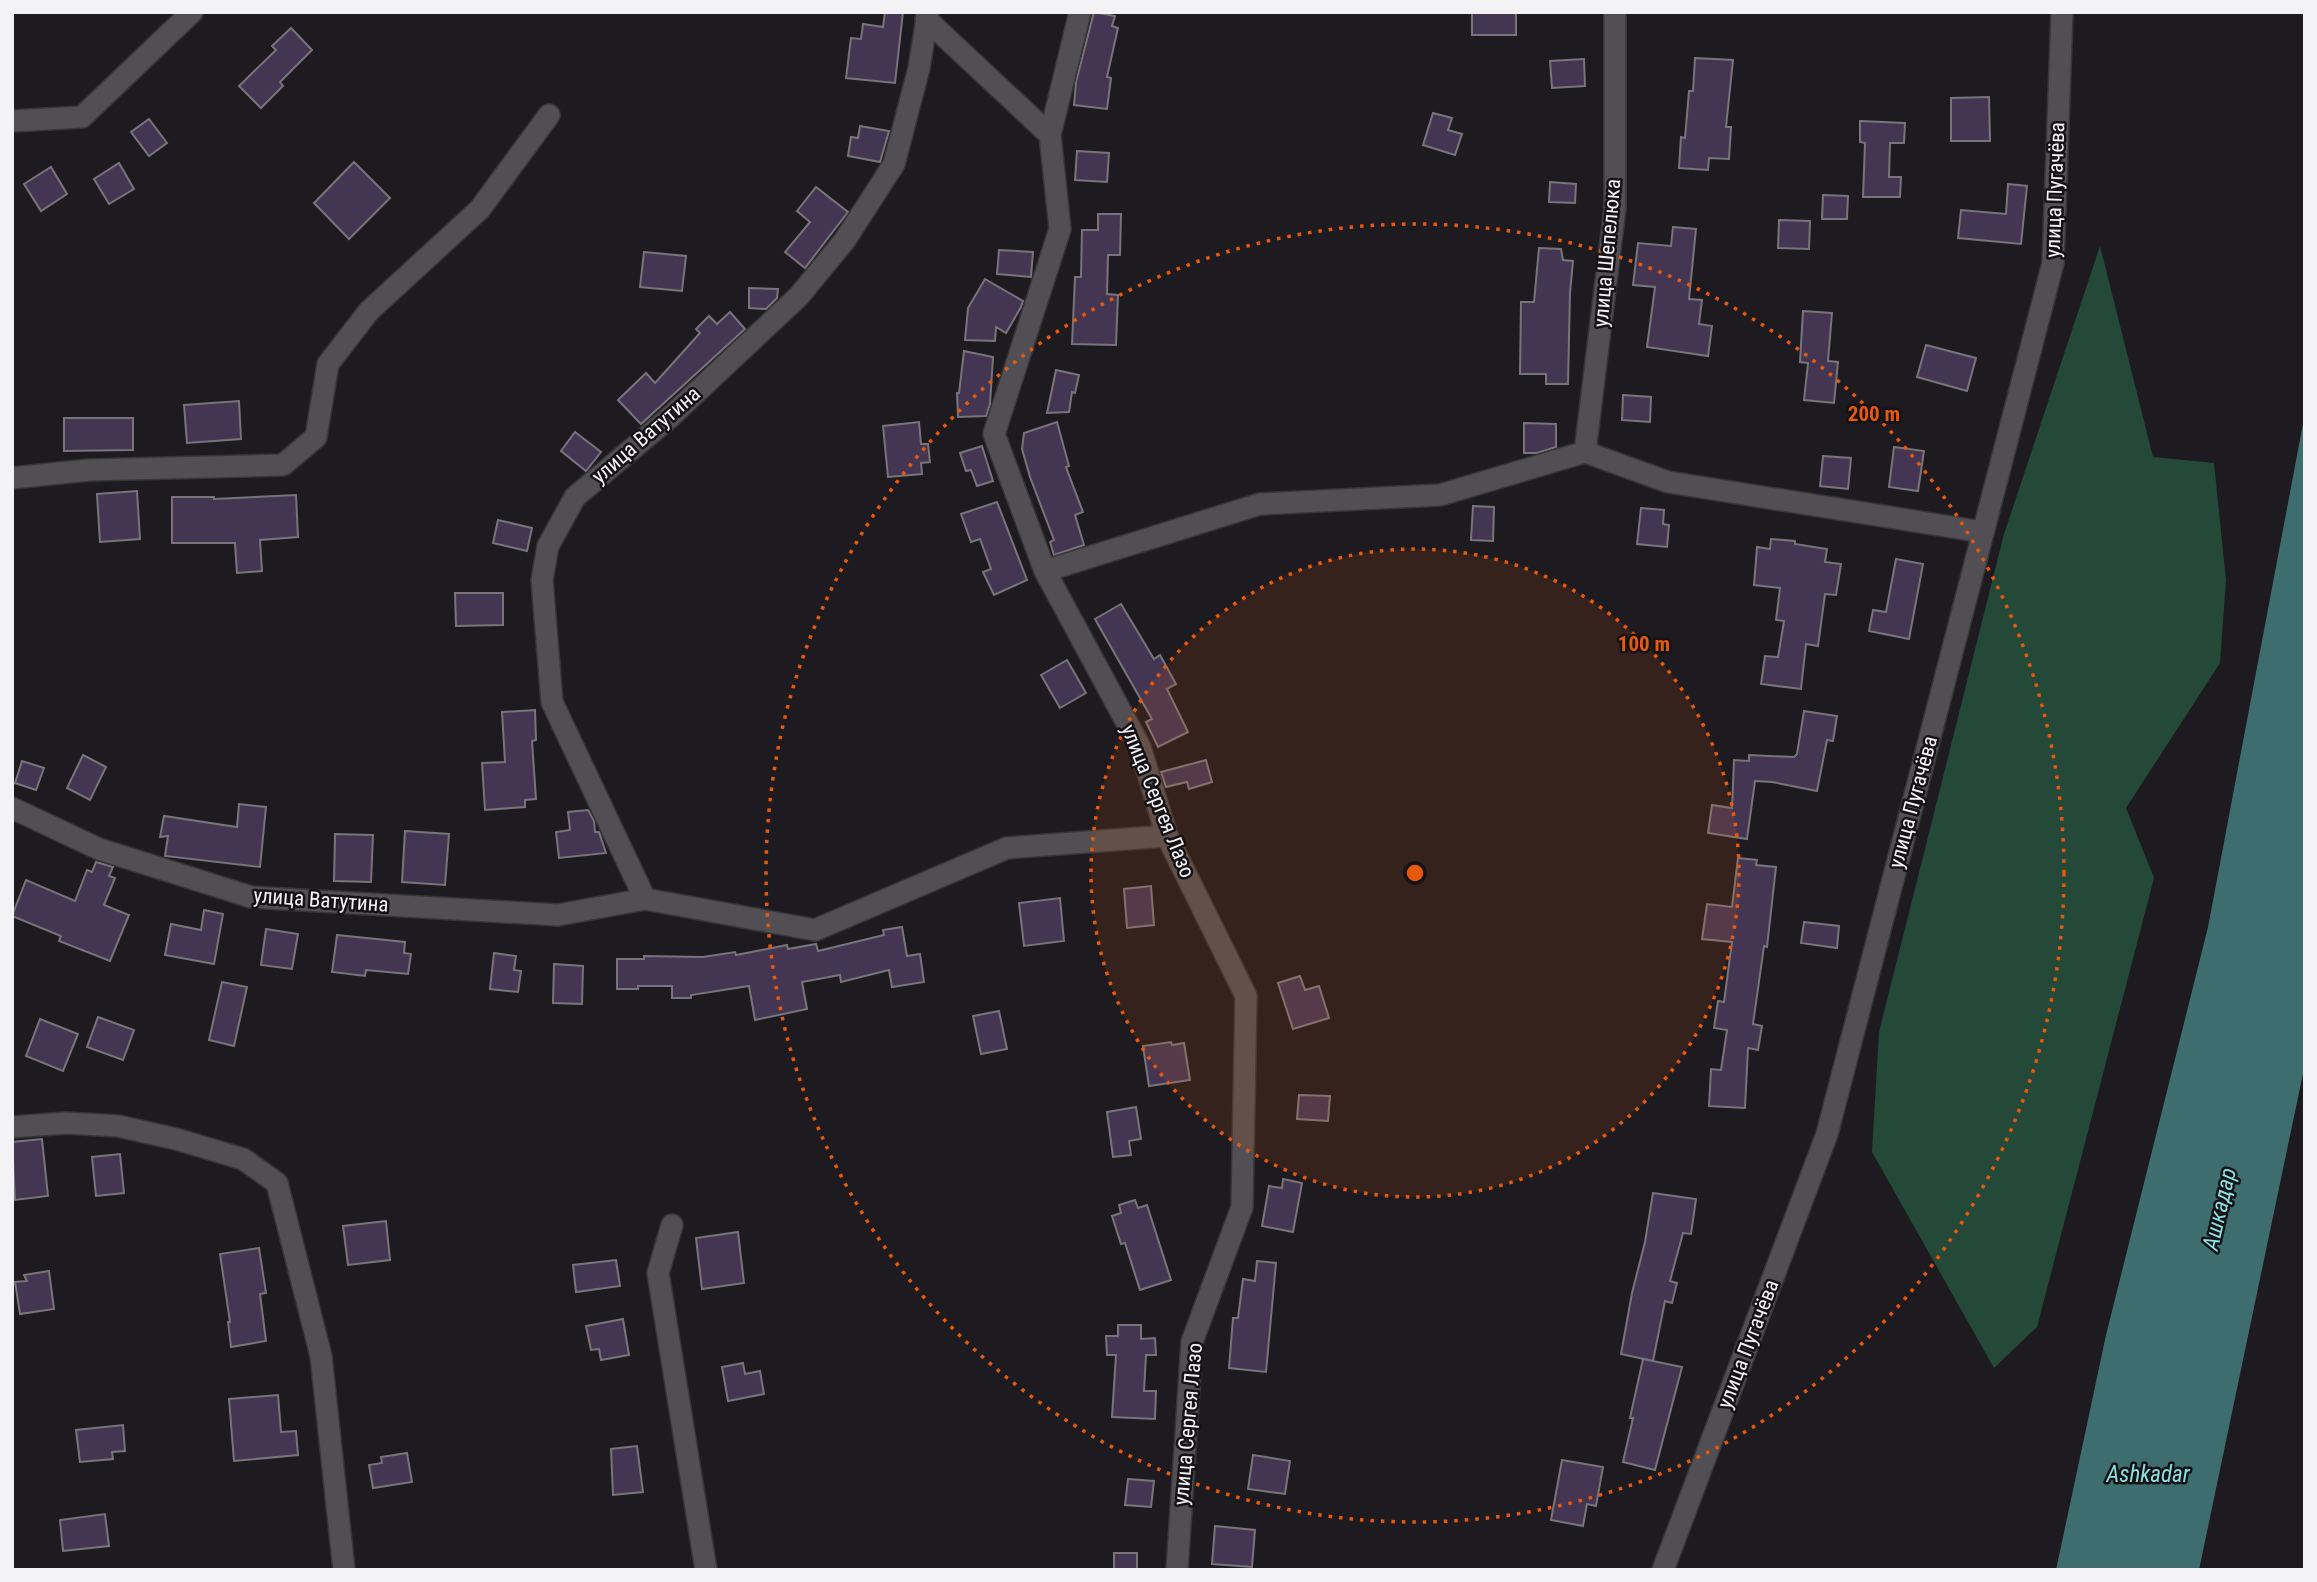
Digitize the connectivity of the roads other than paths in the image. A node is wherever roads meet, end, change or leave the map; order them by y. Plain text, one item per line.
1 (192, 12) edge
2 (1080, 12) edge
3 (1615, 12) edge
4 (2062, 12) edge
5 (927, 16) edge
6 (549, 115) dead end
7 (12, 121) edge
8 (1050, 135) junction
9 (1585, 452) junction
10 (12, 478) edge
11 (1983, 532) junction
12 (1045, 571) junction
13 (12, 808) edge
14 (1167, 836) junction
15 (645, 899) junction
16 (12, 1127) edge
17 (672, 1225) dead end
18 (344, 1570) edge
19 (706, 1570) edge
20 (1177, 1570) edge
21 (1663, 1570) edge

1 - 7 street
2 - 8 street, улица Сергея Лазо
3 - 9 street, улица Шепелюка
4 - 11 street, улица Пугачёва
5 - 8 street
5 - 15 street, улица Ватутина
6 - 10 street
8 - 12 street, улица Сергея Лазо
9 - 11 street
9 - 12 street
11 - 21 street, улица Пугачёва
12 - 14 street, улица Сергея Лазо
13 - 15 street, улица Ватутина
14 - 15 street, улица Ватутина
14 - 20 street, улица Сергея Лазо
16 - 18 street
17 - 19 street

